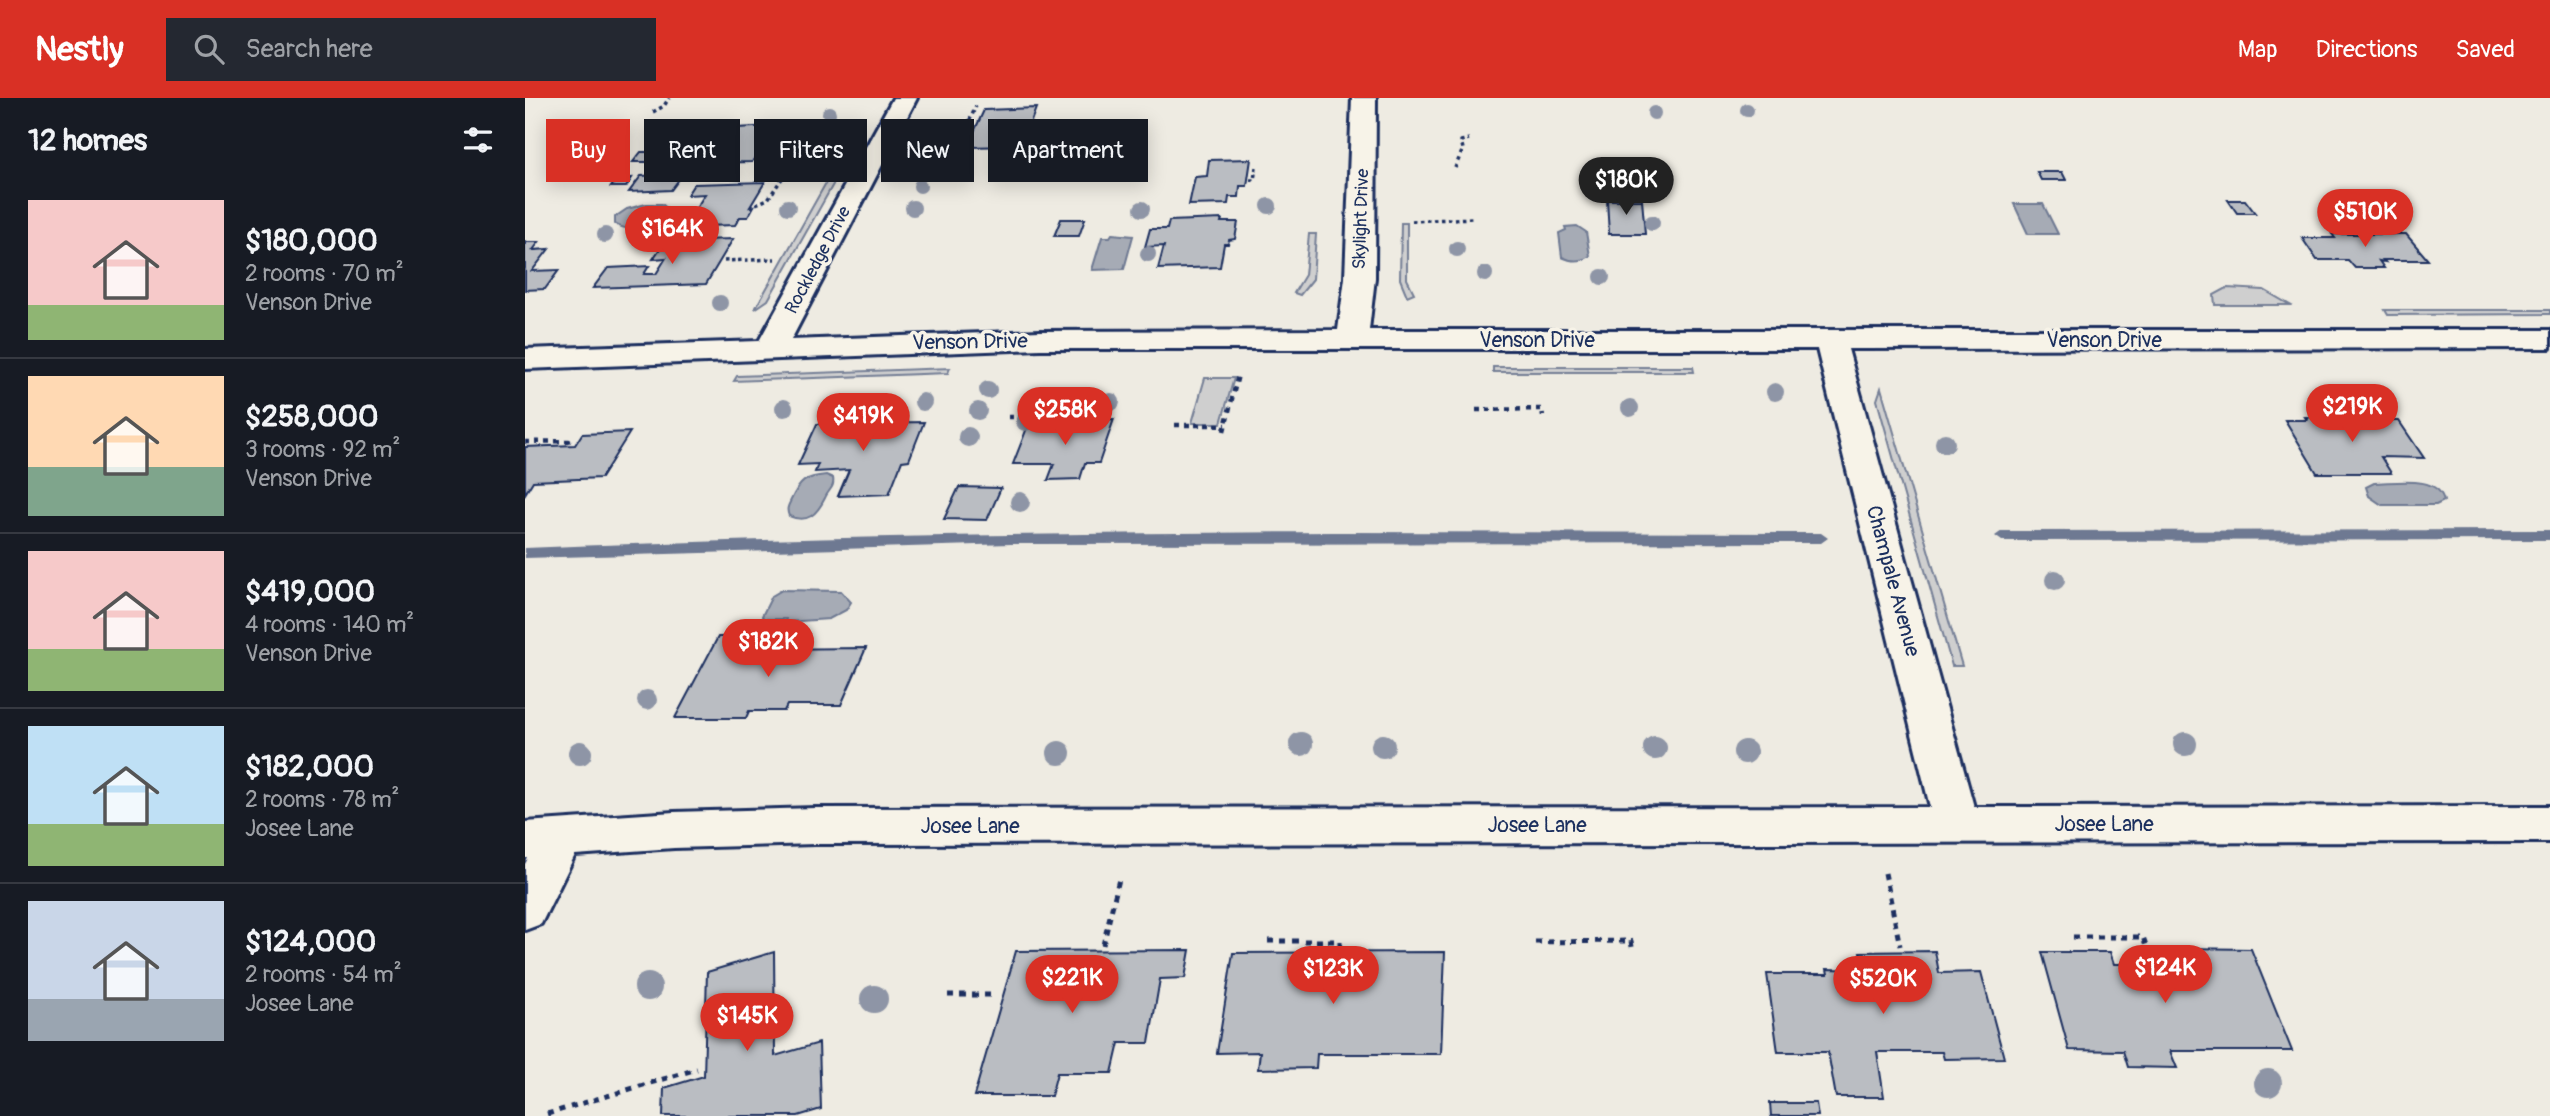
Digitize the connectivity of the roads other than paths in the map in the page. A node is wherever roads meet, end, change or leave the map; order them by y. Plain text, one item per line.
1 (905, 98) edge
2 (1364, 98) edge
3 (2550, 339) edge
4 (1352, 340) junction
5 (1830, 340) junction
6 (771, 348) junction
7 (525, 359) edge
8 (1957, 823) junction
9 (2550, 824) edge
10 (543, 839) edge
11 (525, 909) edge

1 - 6 street, Rockledge Drive
2 - 4 street, Skylight Drive
3 - 5 street, Venson Drive
4 - 5 street, Venson Drive
4 - 6 street, Venson Drive
5 - 8 street, Champale Avenue
6 - 7 street, Venson Drive
8 - 9 street, Josee Lane
8 - 10 street, Josee Lane
10 - 11 street

